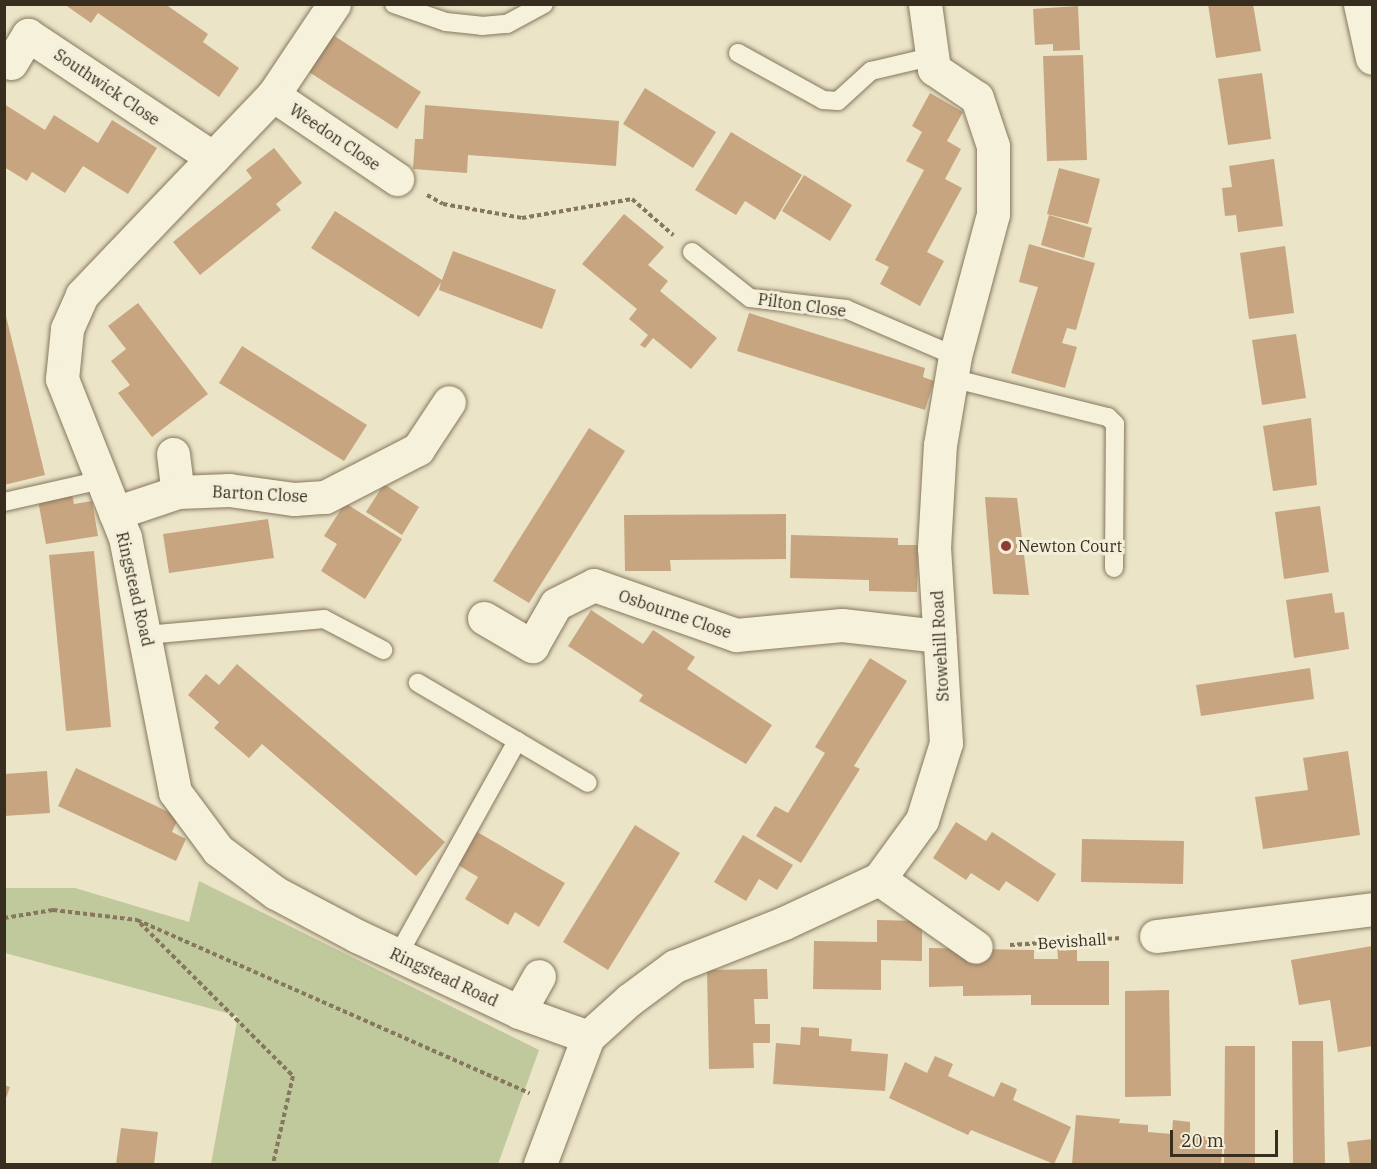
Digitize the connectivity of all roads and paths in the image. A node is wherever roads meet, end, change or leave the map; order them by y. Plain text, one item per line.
1 (334, 4) edge
2 (394, 4) edge
3 (544, 4) edge
4 (925, 4) edge
5 (1360, 4) edge
6 (738, 53) dead end
7 (930, 57) junction
8 (1372, 58) edge
9 (11, 63) dead end
10 (273, 95) junction
11 (213, 158) junction
12 (397, 179) joint
13 (692, 252) joint
14 (953, 367) junction
15 (449, 402) dead end
16 (173, 454) dead end
17 (102, 480) junction
18 (178, 492) junction
19 (4, 502) edge
20 (115, 513) junction
21 (1114, 568) dead end
22 (484, 618) dead end
23 (146, 635) junction
24 (939, 636) junction
25 (383, 650) dead end
26 (418, 683) dead end
27 (517, 741) junction
28 (588, 783) dead end
29 (879, 879) junction
30 (1372, 909) edge
31 (4, 918) edge
32 (137, 920) junction
33 (1155, 936) joint
34 (976, 947) joint
35 (398, 955) junction
36 (539, 976) dead end
37 (519, 1012) junction
38 (588, 1037) junction
39 (558, 1114) junction
40 (273, 1164) edge
41 (540, 1164) edge
42 (567, 1164) edge

1 - 10 street, Ringstead Road
2 - 3 lane
4 - 7 street
5 - 8 street
6 - 7 lane
7 - 14 street, Stowehill Road
9 - 11 street, Southwick Close
10 - 11 street, Ringstead Road
10 - 12 street, Weedon Close
11 - 17 street, Ringstead Road
12 - 13 path
13 - 14 lane, Pilton Close
14 - 21 lane, Pilton Close
14 - 24 street, Stowehill Road
15 - 18 street, Barton Close
16 - 18 street
17 - 19 lane
17 - 20 street, Ringstead Road
18 - 20 street, Barton Close
20 - 23 street, Ringstead Road
22 - 24 street, Osbourne Close
23 - 25 lane
23 - 35 street, Ringstead Road
24 - 29 street, Stowehill Road
26 - 27 lane
27 - 28 lane
27 - 35 lane
29 - 34 street
29 - 38 street, Stowehill Road
30 - 33 street
31 - 32 path
32 - 39 path
32 - 40 path
33 - 34 path, Bevishall
35 - 37 street, Ringstead Road
36 - 37 street
37 - 38 street, Ringstead Road
38 - 39 street, Stowehill Road
39 - 41 street, Stowehill Road
39 - 42 street

